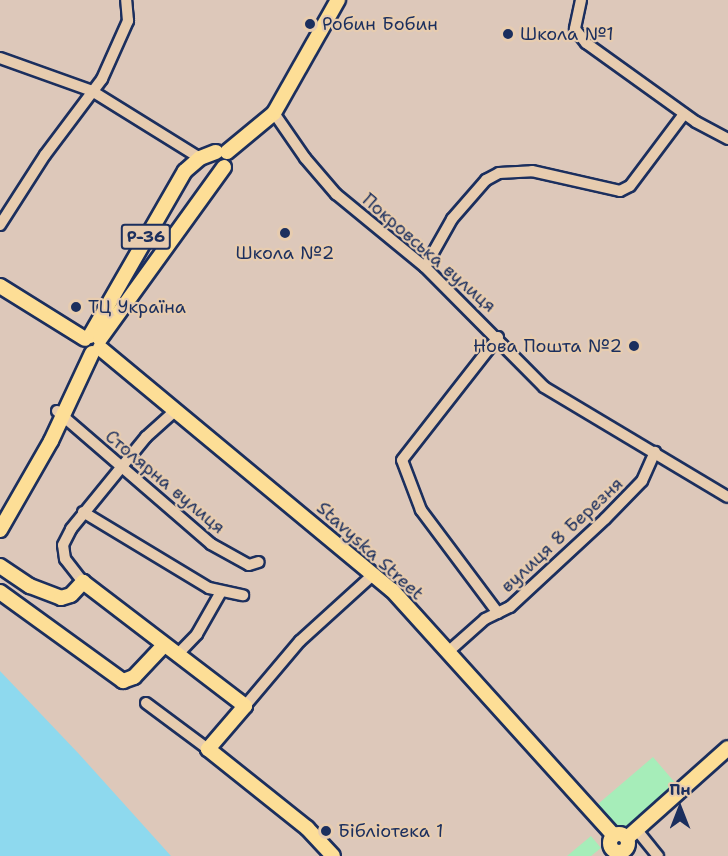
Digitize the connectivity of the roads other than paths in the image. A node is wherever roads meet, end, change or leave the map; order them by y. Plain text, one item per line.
1 (126, 0) edge
2 (338, 0) edge
3 (581, 0) edge
4 (0, 58) edge
5 (92, 91) junction
6 (274, 113) junction
7 (684, 114) junction
8 (728, 139) edge
9 (222, 152) junction
10 (200, 158) junction
11 (0, 225) edge
12 (425, 267) junction
13 (0, 286) edge
14 (0, 292) edge
15 (498, 337) junction
16 (91, 344) junction
17 (176, 410) junction
18 (59, 413) junction
19 (655, 452) junction
20 (122, 468) junction
21 (728, 497) edge
22 (83, 512) junction
23 (0, 518) edge
24 (0, 530) edge
25 (259, 562) dead end
26 (0, 566) edge
27 (374, 574) junction
28 (83, 582) junction
29 (0, 592) edge
30 (221, 592) junction
31 (243, 595) dead end
32 (498, 613) junction
33 (164, 645) junction
34 (449, 651) junction
35 (177, 655) junction
36 (146, 703) dead end
37 (245, 706) junction
38 (728, 747) edge
39 (208, 749) junction
40 (619, 842) edge
41 (333, 856) edge
42 (657, 856) edge

1 - 5 street
2 - 6 main road, Р-36
3 - 7 street
4 - 5 street
5 - 10 street
5 - 11 street
6 - 9 main road, Р-36
6 - 12 street, Покровська вулиця
7 - 8 street
7 - 12 street
9 - 10 main road, Р-36
9 - 16 main road, Р-36
10 - 16 main road, Р-36
12 - 15 street, Покровська вулиця
13 - 16 main road, Stavyska Street
14 - 16 main road, Stavyska Street
15 - 19 street, Покровська вулиця
15 - 32 street
16 - 17 main road, Stavyska Street
16 - 18 main road, Р-36
17 - 20 street
17 - 27 main road, Stavyska Street
18 - 20 street, Столярна вулиця
18 - 23 main road, Р-36
18 - 24 main road, Р-36
19 - 21 street, Покровська вулиця
19 - 32 street, вулиця 8 Березня
20 - 22 street
20 - 25 street, Столярна вулиця
22 - 28 street
22 - 30 street
26 - 28 main road
27 - 34 main road, Stavyska Street
27 - 37 street
28 - 33 main road
29 - 33 main road
30 - 31 street
30 - 35 street
32 - 34 street, вулиця 8 Березня
33 - 35 main road
34 - 40 main road, Stavyska Street
35 - 37 main road
36 - 39 street
37 - 39 main road
38 - 40 main road
39 - 41 main road
40 - 42 street

